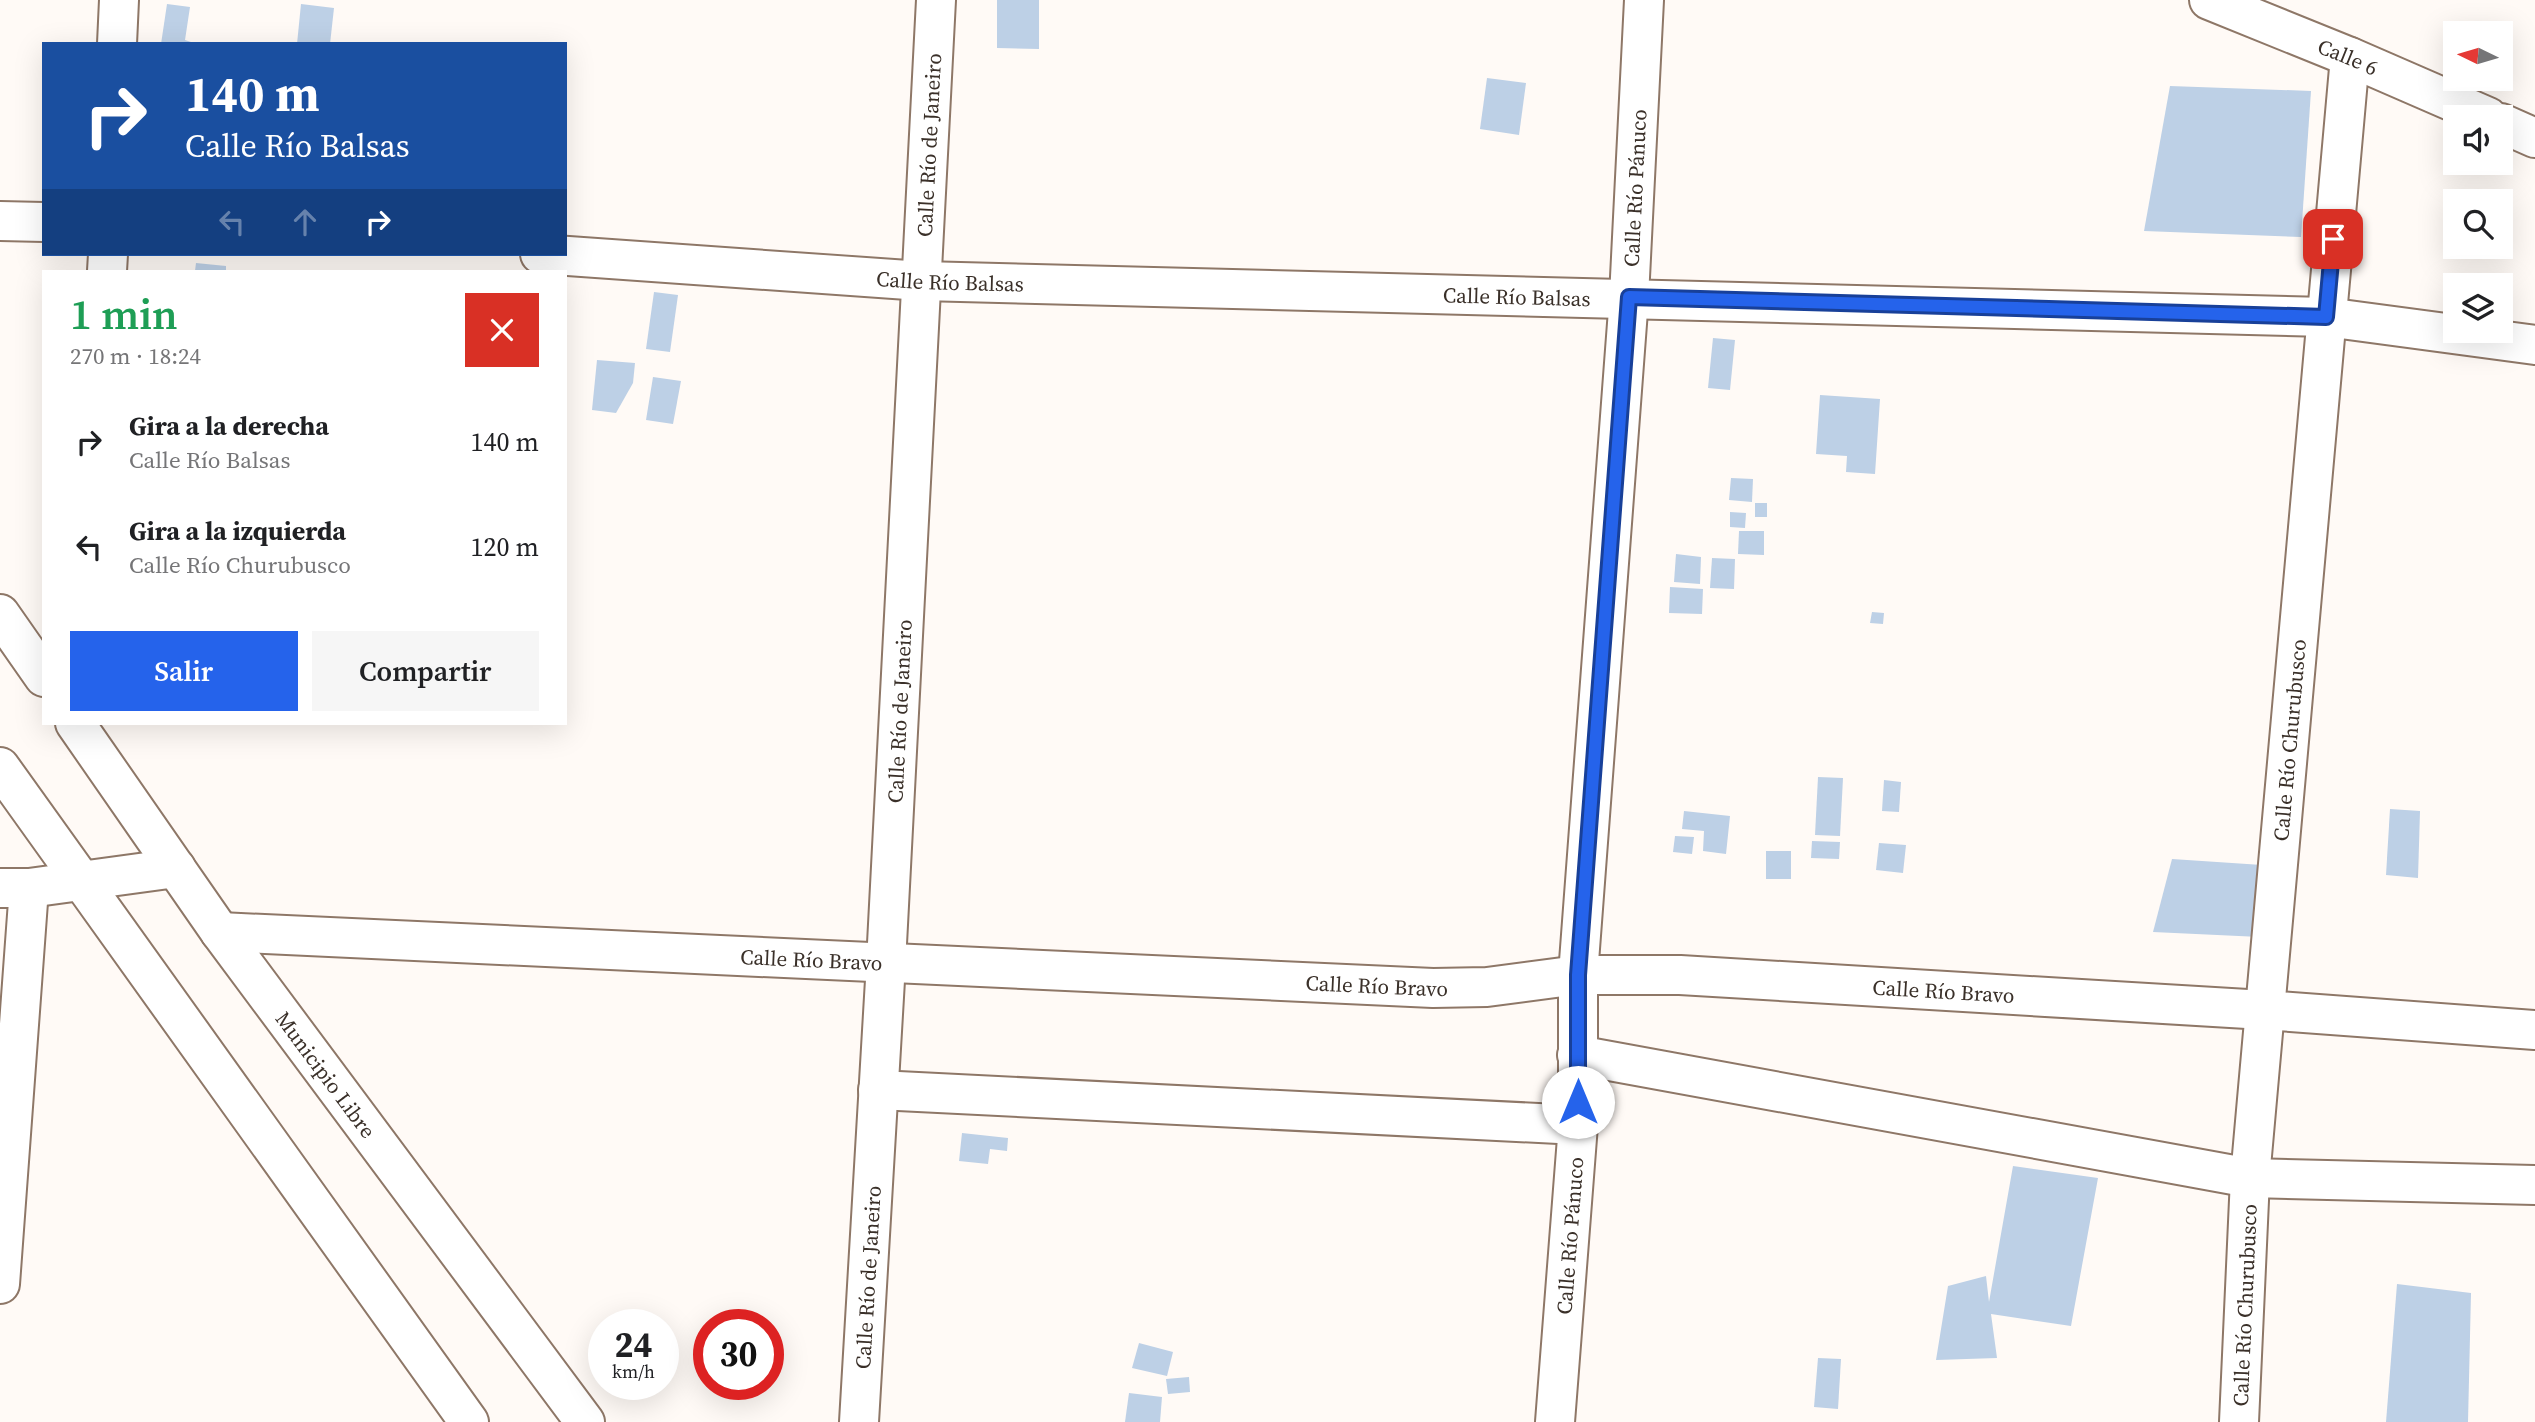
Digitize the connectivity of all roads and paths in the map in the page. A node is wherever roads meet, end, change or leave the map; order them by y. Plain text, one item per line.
1 (119, 0) edge
2 (936, 0) edge
3 (1644, 0) edge
4 (2209, 0) edge
5 (117, 42) edge
6 (2350, 57) junction
7 (2460, 105) edge
8 (2513, 128) edge
9 (2535, 138) edge
10 (0, 221) edge
11 (42, 222) edge
12 (567, 256) edge
13 (922, 281) junction
14 (1629, 297) junction
15 (2326, 317) junction
16 (2535, 345) edge
17 (0, 614) edge
18 (42, 674) edge
19 (80, 726) edge
20 (0, 767) edge
21 (176, 868) junction
22 (83, 882) junction
23 (15, 888) edge
24 (219, 932) junction
25 (886, 963) junction
26 (1578, 975) junction
27 (2264, 1010) junction
28 (2535, 1030) edge
29 (1577, 1055) junction
30 (878, 1090) junction
31 (1578, 1125) junction
32 (2250, 1178) junction
33 (2535, 1185) edge
34 (0, 1284) edge
35 (469, 1422) edge
36 (585, 1422) edge
37 (859, 1422) edge
38 (1555, 1422) edge
39 (2239, 1422) edge

1 - 5 street
2 - 13 street, Calle Río de Janeiro
3 - 14 street, Calle Río Pánuco
4 - 6 street, Calle 6
6 - 7 street, Calle 6
6 - 15 street, Calle Río Churubusco
8 - 9 street
10 - 11 street
12 - 13 street, Calle Río Balsas
13 - 14 street, Calle Río Balsas
13 - 25 street, Calle Río de Janeiro
14 - 15 street, Calle Río Balsas
14 - 26 street, Calle Río Pánuco
15 - 16 street, Calle Río Balsas
15 - 27 street, Calle Río Churubusco
17 - 18 street
19 - 21 street, Municipio Libre
20 - 22 street
21 - 22 street
21 - 24 street, Municipio Libre
22 - 23 street
22 - 35 street
23 - 34 street
24 - 25 street, Calle Río Bravo
24 - 36 street, Municipio Libre
25 - 26 street, Calle Río Bravo
25 - 30 street, Calle Río de Janeiro
26 - 27 street, Calle Río Bravo
26 - 29 street, Calle Río Pánuco
27 - 28 street, Calle Río Bravo
27 - 32 street, Calle Río Churubusco
29 - 31 street, Calle Río Pánuco
29 - 32 street
30 - 31 street
30 - 37 street, Calle Río de Janeiro
31 - 38 street, Calle Río Pánuco
32 - 33 street
32 - 39 street, Calle Río Churubusco

